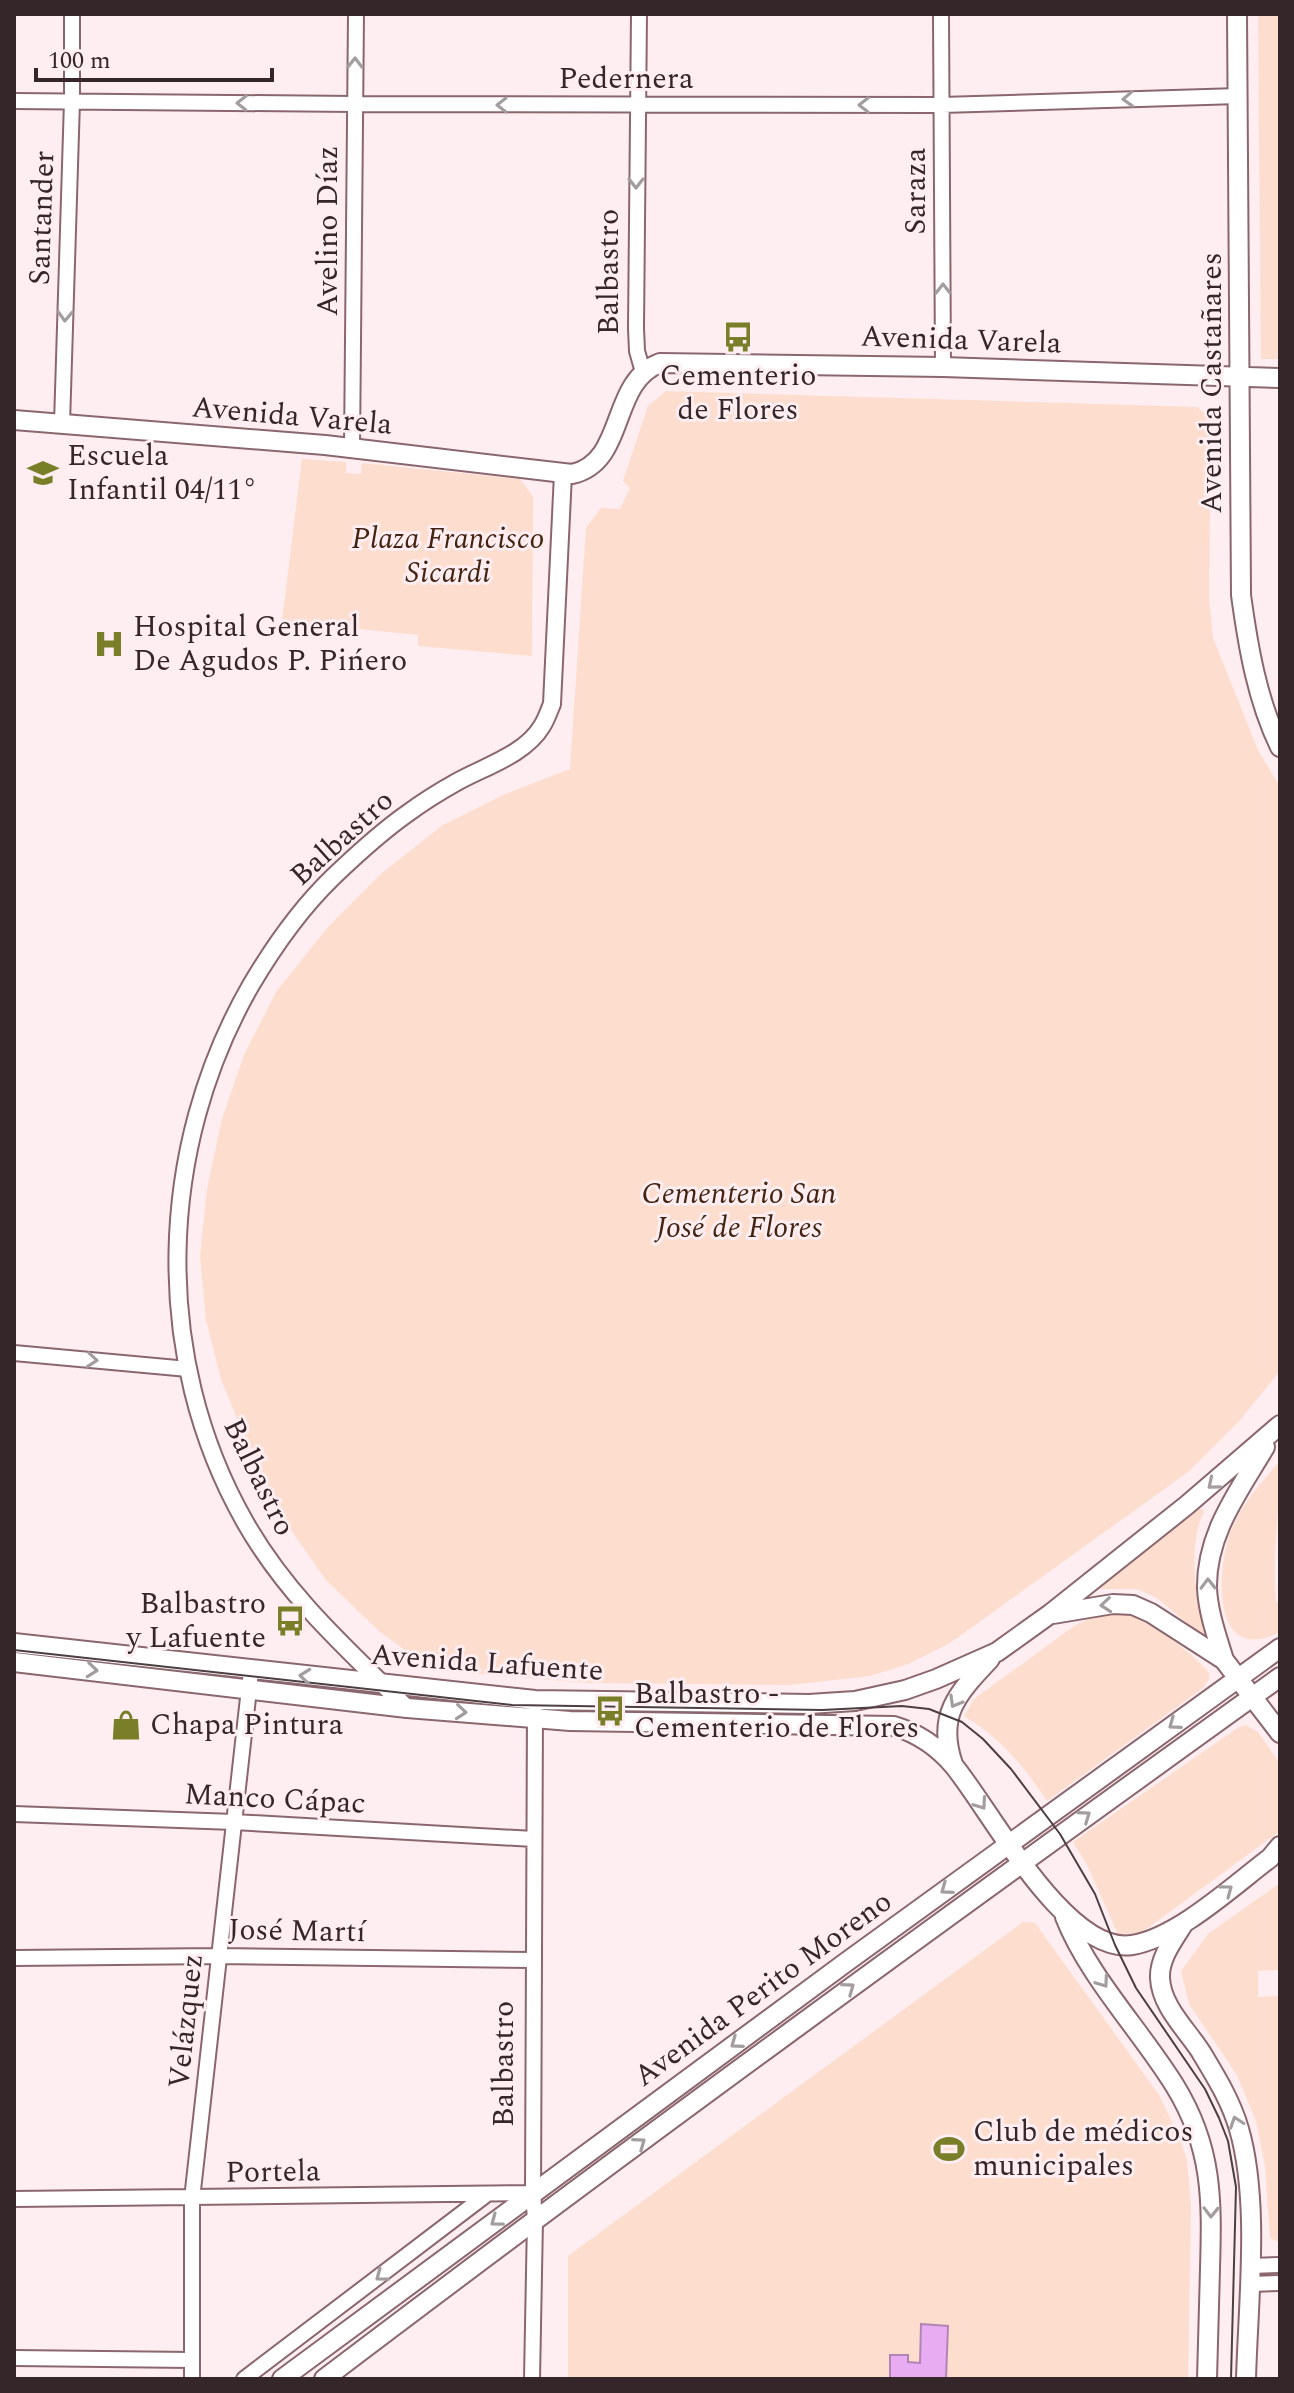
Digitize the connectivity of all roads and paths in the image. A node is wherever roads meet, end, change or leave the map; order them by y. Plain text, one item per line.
1 (72, 14) edge
2 (356, 14) edge
3 (639, 14) edge
4 (941, 14) edge
5 (1237, 14) edge
6 (1239, 96) junction
7 (14, 101) edge
8 (72, 101) junction
9 (354, 104) junction
10 (636, 105) junction
11 (942, 105) junction
12 (943, 367) junction
13 (643, 372) junction
14 (1239, 376) junction
15 (1280, 378) edge
16 (14, 420) edge
17 (62, 424) junction
18 (352, 449) junction
19 (563, 474) junction
20 (1280, 747) edge
21 (14, 1353) edge
22 (188, 1369) junction
23 (1276, 1430) edge
24 (1050, 1614) junction
25 (14, 1643) edge
26 (1280, 1648) edge
27 (997, 1652) junction
28 (1224, 1660) junction
29 (14, 1662) edge
30 (1280, 1677) edge
31 (1237, 1678) junction
32 (250, 1679) junction
33 (382, 1684) junction
34 (1253, 1697) junction
35 (407, 1708) junction
36 (535, 1709) junction
37 (1280, 1733) edge
38 (953, 1764) junction
39 (14, 1814) edge
40 (234, 1822) junction
41 (534, 1839) junction
42 (1009, 1844) junction
43 (1277, 1852) edge
44 (1022, 1861) junction
45 (1064, 1914) junction
46 (1184, 1923) junction
47 (219, 1956) junction
48 (14, 1958) edge
49 (532, 1960) junction
50 (533, 2193) junction
51 (486, 2195) junction
52 (14, 2199) edge
53 (192, 2199) junction
54 (535, 2220) junction
55 (1280, 2265) edge
56 (1249, 2275) junction
57 (1280, 2283) edge
58 (14, 2358) edge
59 (192, 2360) junction
60 (192, 2379) edge
61 (244, 2379) edge
62 (282, 2379) edge
63 (324, 2379) edge
64 (532, 2379) edge
65 (1207, 2379) edge
66 (1246, 2379) edge

1 - 8 street, Santander
9 -> 2 street, Avelino Díaz
3 - 10 street, Balbastro
4 - 11 street, Saraza
5 - 6 main road, Avenida Castañares
6 -> 11 street, Pedernera
6 - 14 main road, Avenida Castañares
7 - 8 street, Pedernera
9 -> 8 street, Pedernera
8 -> 17 street, Santander
10 -> 9 street, Pedernera
9 - 18 street, Avelino Díaz
11 -> 10 street, Pedernera
10 -> 13 street, Balbastro
12 -> 11 street, Saraza
12 - 13 main road, Avenida Varela
12 - 14 main road, Avenida Varela
13 - 19 main road, Balbastro
14 - 15 main road, Avenida Varela
14 - 20 main road, Avenida Castañares
16 - 17 main road, Avenida Varela
17 - 18 main road, Avenida Varela
18 - 19 main road, Avenida Varela
19 - 22 street, Balbastro
21 -> 22 street
22 - 33 street, Balbastro
23 -> 24 main road
28 -> 23 main road
24 - 27 main road, Avenida Lafuente
28 -> 24 main road, Avenida Lafuente
25 - 32 main road, Avenida Lafuente
26 - 31 main road, Avenida Perito Moreno
27 - 36 main road, Avenida Lafuente
27 -> 38 main road, Avenida Lafuente
28 - 31 main road
29 -> 32 main road, Avenida Lafuente
30 - 34 main road, Avenida Perito Moreno
31 - 34 main road
31 -> 42 main road, Avenida Perito Moreno
33 -> 32 main road, Avenida Lafuente
32 - 35 main road, Avenida Lafuente
32 - 40 street, Velázquez
33 - 35 street, Balbastro
33 - 36 main road, Avenida Lafuente
34 - 37 main road
44 -> 34 main road, Avenida Perito Moreno
35 -> 36 main road, Avenida Lafuente
36 - 38 main road, Avenida Lafuente
36 - 41 street, Balbastro
38 -> 42 main road, Avenida Lafuente
39 - 40 street, Manco Cápac
40 - 41 street, Manco Cápac
40 - 47 street, Velázquez
41 - 49 street, Balbastro
42 - 44 main road, Avenida Lafuente
42 -> 50 main road, Avenida Perito Moreno
46 -> 43 main road
44 - 45 main road, Avenida Lafuente
54 -> 44 main road, Avenida Perito Moreno
45 - 46 main road
45 -> 65 main road
56 -> 46 main road
47 - 48 street, José Martí
47 - 49 street, José Martí
47 - 53 street, Velázquez
49 - 50 street, Balbastro
50 - 51 street, Portela
50 - 54 street, Balbastro
50 -> 62 main road, Avenida Perito Moreno
51 - 53 street, Portela
51 -> 61 street
52 - 53 street, Portela
53 - 59 street, Velázquez
54 - 63 main road, Avenida Perito Moreno
54 - 64 street, Balbastro
55 - 56 street
56 - 57 street
56 - 66 main road
58 - 59 street
59 - 60 street, Velázquez

